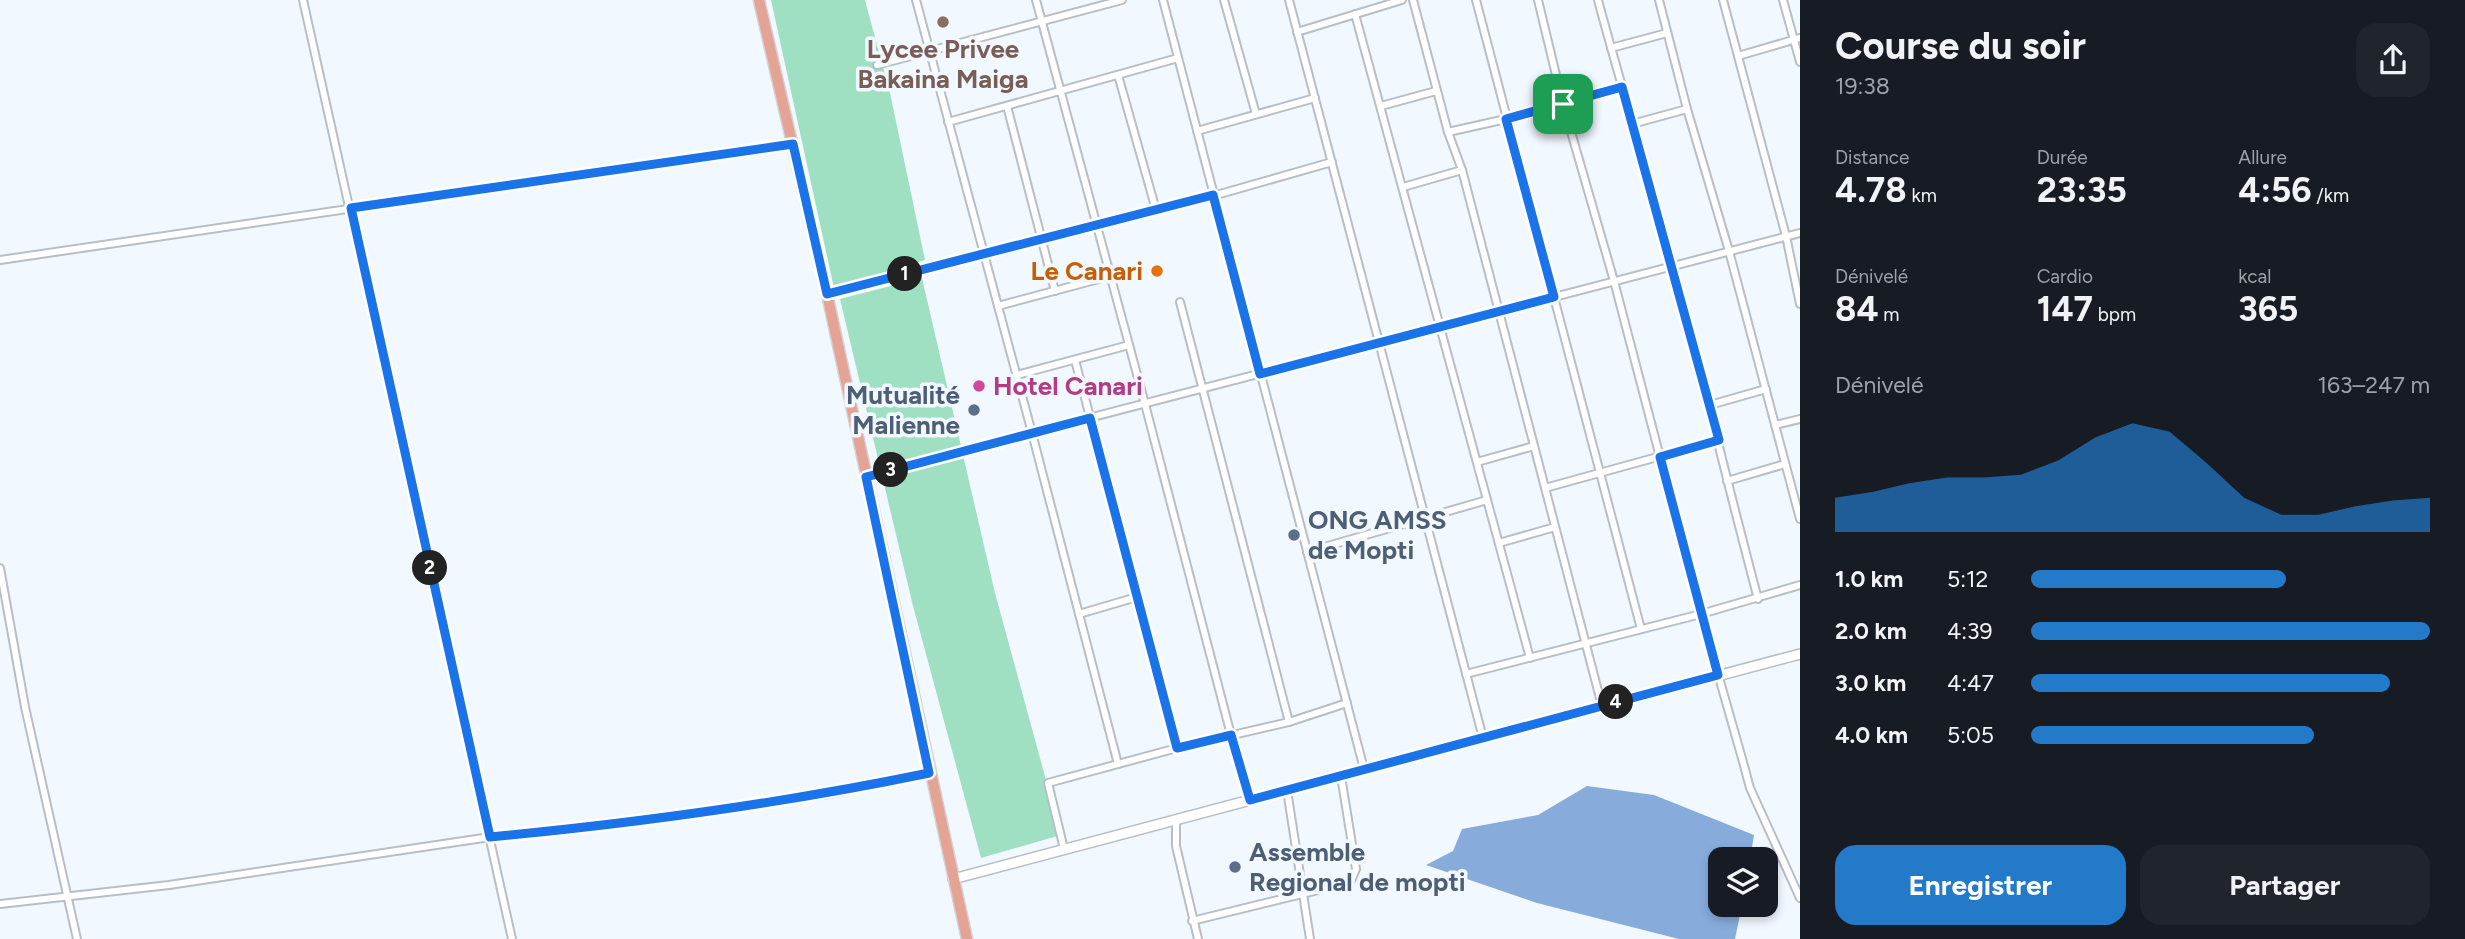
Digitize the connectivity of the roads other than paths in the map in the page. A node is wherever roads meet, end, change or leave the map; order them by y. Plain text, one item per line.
1 (303, 0) edge
2 (759, 0) edge
3 (916, 0) edge
4 (1036, 0) edge
5 (1122, 0) edge
6 (1163, 0) edge
7 (1224, 0) edge
8 (1289, 0) edge
9 (1402, 0) edge
10 (1413, 0) edge
11 (1476, 0) edge
12 (1538, 0) edge
13 (1598, 0) edge
14 (1659, 0) edge
15 (1723, 0) edge
16 (1783, 0) edge
17 (1355, 14) junction
18 (1041, 22) junction
19 (1297, 32) junction
20 (1667, 33) junction
21 (1797, 39) edge
22 (1611, 48) junction
23 (929, 51) junction
24 (1738, 56) junction
25 (1178, 58) junction
26 (1800, 62) edge
27 (877, 65) dead end
28 (1118, 75) junction
29 (1622, 87) junction
30 (1436, 91) junction
31 (1059, 92) junction
32 (1315, 98) junction
33 (1563, 104) junction
34 (1007, 106) junction
35 (1381, 106) junction
36 (1687, 109) junction
37 (1255, 114) junction
38 (1506, 119) junction
39 (948, 122) junction
40 (1632, 124) junction
41 (1196, 131) junction
42 (1448, 132) junction
43 (793, 144) junction
44 (1332, 162) junction
45 (1462, 170) junction
46 (1403, 187) junction
47 (1213, 195) junction
48 (351, 208) junction
49 (1156, 210) junction
50 (1096, 225) junction
51 (1800, 233) edge
52 (1786, 236) junction
53 (1041, 238) junction
54 (1729, 251) junction
55 (984, 253) junction
56 (0, 260) edge
57 (1673, 266) junction
58 (1110, 276) junction
59 (1614, 281) junction
60 (1055, 291) junction
61 (827, 294) junction
62 (1554, 297) junction
63 (1180, 303) dead end
64 (1800, 304) edge
65 (998, 306) junction
66 (1499, 311) junction
67 (1440, 327) junction
68 (1379, 342) junction
69 (1129, 345) junction
70 (1074, 360) junction
71 (1260, 374) junction
72 (1017, 375) junction
73 (1766, 389) junction
74 (1202, 390) junction
75 (1145, 404) junction
76 (1710, 405) junction
77 (1090, 418) junction
78 (1800, 419) edge
79 (1775, 425) junction
80 (1032, 433) junction
81 (1719, 440) junction
82 (1534, 446) junction
83 (1660, 457) junction
84 (1477, 462) junction
85 (1785, 464) junction
86 (1601, 473) junction
87 (866, 477) junction
88 (1727, 481) junction
89 (1545, 488) junction
90 (1487, 500) junction
91 (1425, 518) junction
92 (1800, 519) edge
93 (1555, 527) junction
94 (1499, 543) junction
95 (1307, 552) junction
96 (0, 568) edge
97 (1800, 585) edge
98 (1137, 597) junction
99 (1758, 599) junction
100 (1079, 614) junction
101 (1701, 614) junction
102 (1641, 629) junction
103 (1585, 643) junction
104 (1800, 654) edge
105 (1530, 657) junction
106 (1466, 674) junction
107 (1718, 675) junction
108 (1347, 703) junction
109 (1602, 706) junction
110 (1289, 722) junction
111 (1231, 735) junction
112 (1483, 738) junction
113 (1177, 748) junction
114 (1118, 764) junction
115 (1364, 769) junction
116 (929, 773) junction
117 (1341, 776) junction
118 (1287, 790) junction
119 (1250, 800) junction
120 (1176, 820) junction
121 (490, 837) junction
122 (1064, 849) junction
123 (953, 879) junction
124 (1304, 893) junction
125 (65, 895) junction
126 (1800, 898) edge
127 (0, 904) edge
128 (1192, 921) junction
129 (77, 939) edge
130 (512, 939) edge
131 (967, 939) edge
132 (1198, 939) edge
133 (1310, 939) edge

1 - 48 street
2 - 43 main road
3 - 23 street
4 - 18 street
5 - 18 street
6 - 25 street
7 - 37 street
8 - 19 street
9 - 17 street
10 - 30 street
11 - 38 street
12 - 33 street
13 - 22 street
14 - 20 street
15 - 24 street
16 - 21 street
17 - 19 street
17 - 35 street
18 - 23 street
18 - 31 street
19 - 32 street
20 - 22 street
20 - 36 street
21 - 24 street
21 - 26 street
22 - 29 street
23 - 27 street
23 - 39 street
24 - 52 street
25 - 28 street
25 - 41 street
28 - 31 street
28 - 49 street
29 - 33 street
29 - 40 street
30 - 35 street
30 - 42 street
31 - 34 street
31 - 50 street
32 - 37 street
32 - 44 street
33 - 38 street
33 - 59 street
34 - 39 street
34 - 53 street
35 - 46 street
36 - 40 street
36 - 54 street
37 - 41 street
38 - 42 street
38 - 62 street
39 - 55 street
40 - 57 street
41 - 47 street
42 - 45 street
43 - 48 street
43 - 61 main road
44 - 47 street
44 - 68 street
45 - 46 street
45 - 66 street
46 - 67 street
47 - 49 street
47 - 71 street
48 - 56 street
48 - 121 street
49 - 50 street
50 - 53 street
50 - 58 street
51 - 52 street
52 - 54 street
52 - 64 street
53 - 55 street
53 - 60 street
54 - 57 street
54 - 73 street
55 - 61 street
55 - 65 street
57 - 59 street
57 - 76 street
58 - 60 street
58 - 69 street
59 - 62 street
59 - 83 street
60 - 65 street
61 - 87 main road
62 - 66 street
62 - 86 street
63 - 74 street
65 - 72 street
66 - 67 street
66 - 82 street
67 - 68 street
67 - 84 street
68 - 71 street
68 - 91 street
69 - 70 street
69 - 75 street
70 - 72 street
70 - 77 street
71 - 74 street
71 - 95 street
72 - 80 street
73 - 76 street
73 - 79 street
74 - 75 street
74 - 110 street
75 - 77 street
75 - 111 street
76 - 81 street
77 - 80 street
77 - 98 street
78 - 79 street
79 - 85 street
80 - 87 street
80 - 100 street
81 - 83 street
81 - 88 street
82 - 84 street
82 - 89 street
83 - 86 street
83 - 101 street
84 - 90 street
85 - 88 street
85 - 92 street
86 - 89 street
86 - 102 street
87 - 116 main road
88 - 99 street
89 - 93 street
90 - 91 street
90 - 94 street
91 - 95 street
91 - 106 street
93 - 94 street
93 - 103 street
94 - 105 street
95 - 108 street
96 - 125 street
97 - 99 street
98 - 100 street
98 - 113 street
99 - 101 street
100 - 114 street
101 - 102 street
101 - 107 street
102 - 103 street
103 - 105 street
103 - 109 street
104 - 107 street
105 - 106 street
106 - 112 street
107 - 109 street
107 - 126 street
108 - 110 street
108 - 115 street
109 - 112 street
110 - 111 street
111 - 113 street
111 - 119 street
112 - 115 street
113 - 114 street
114 - 122 street
115 - 117 street
116 - 121 street
116 - 123 main road
117 - 118 street
117 - 124 street
118 - 119 street
118 - 124 street
119 - 120 street
120 - 122 street
120 - 128 street
121 - 125 street
121 - 130 street
122 - 123 street
123 - 131 main road
124 - 128 street
124 - 133 street
125 - 127 street
125 - 129 street
128 - 132 street

